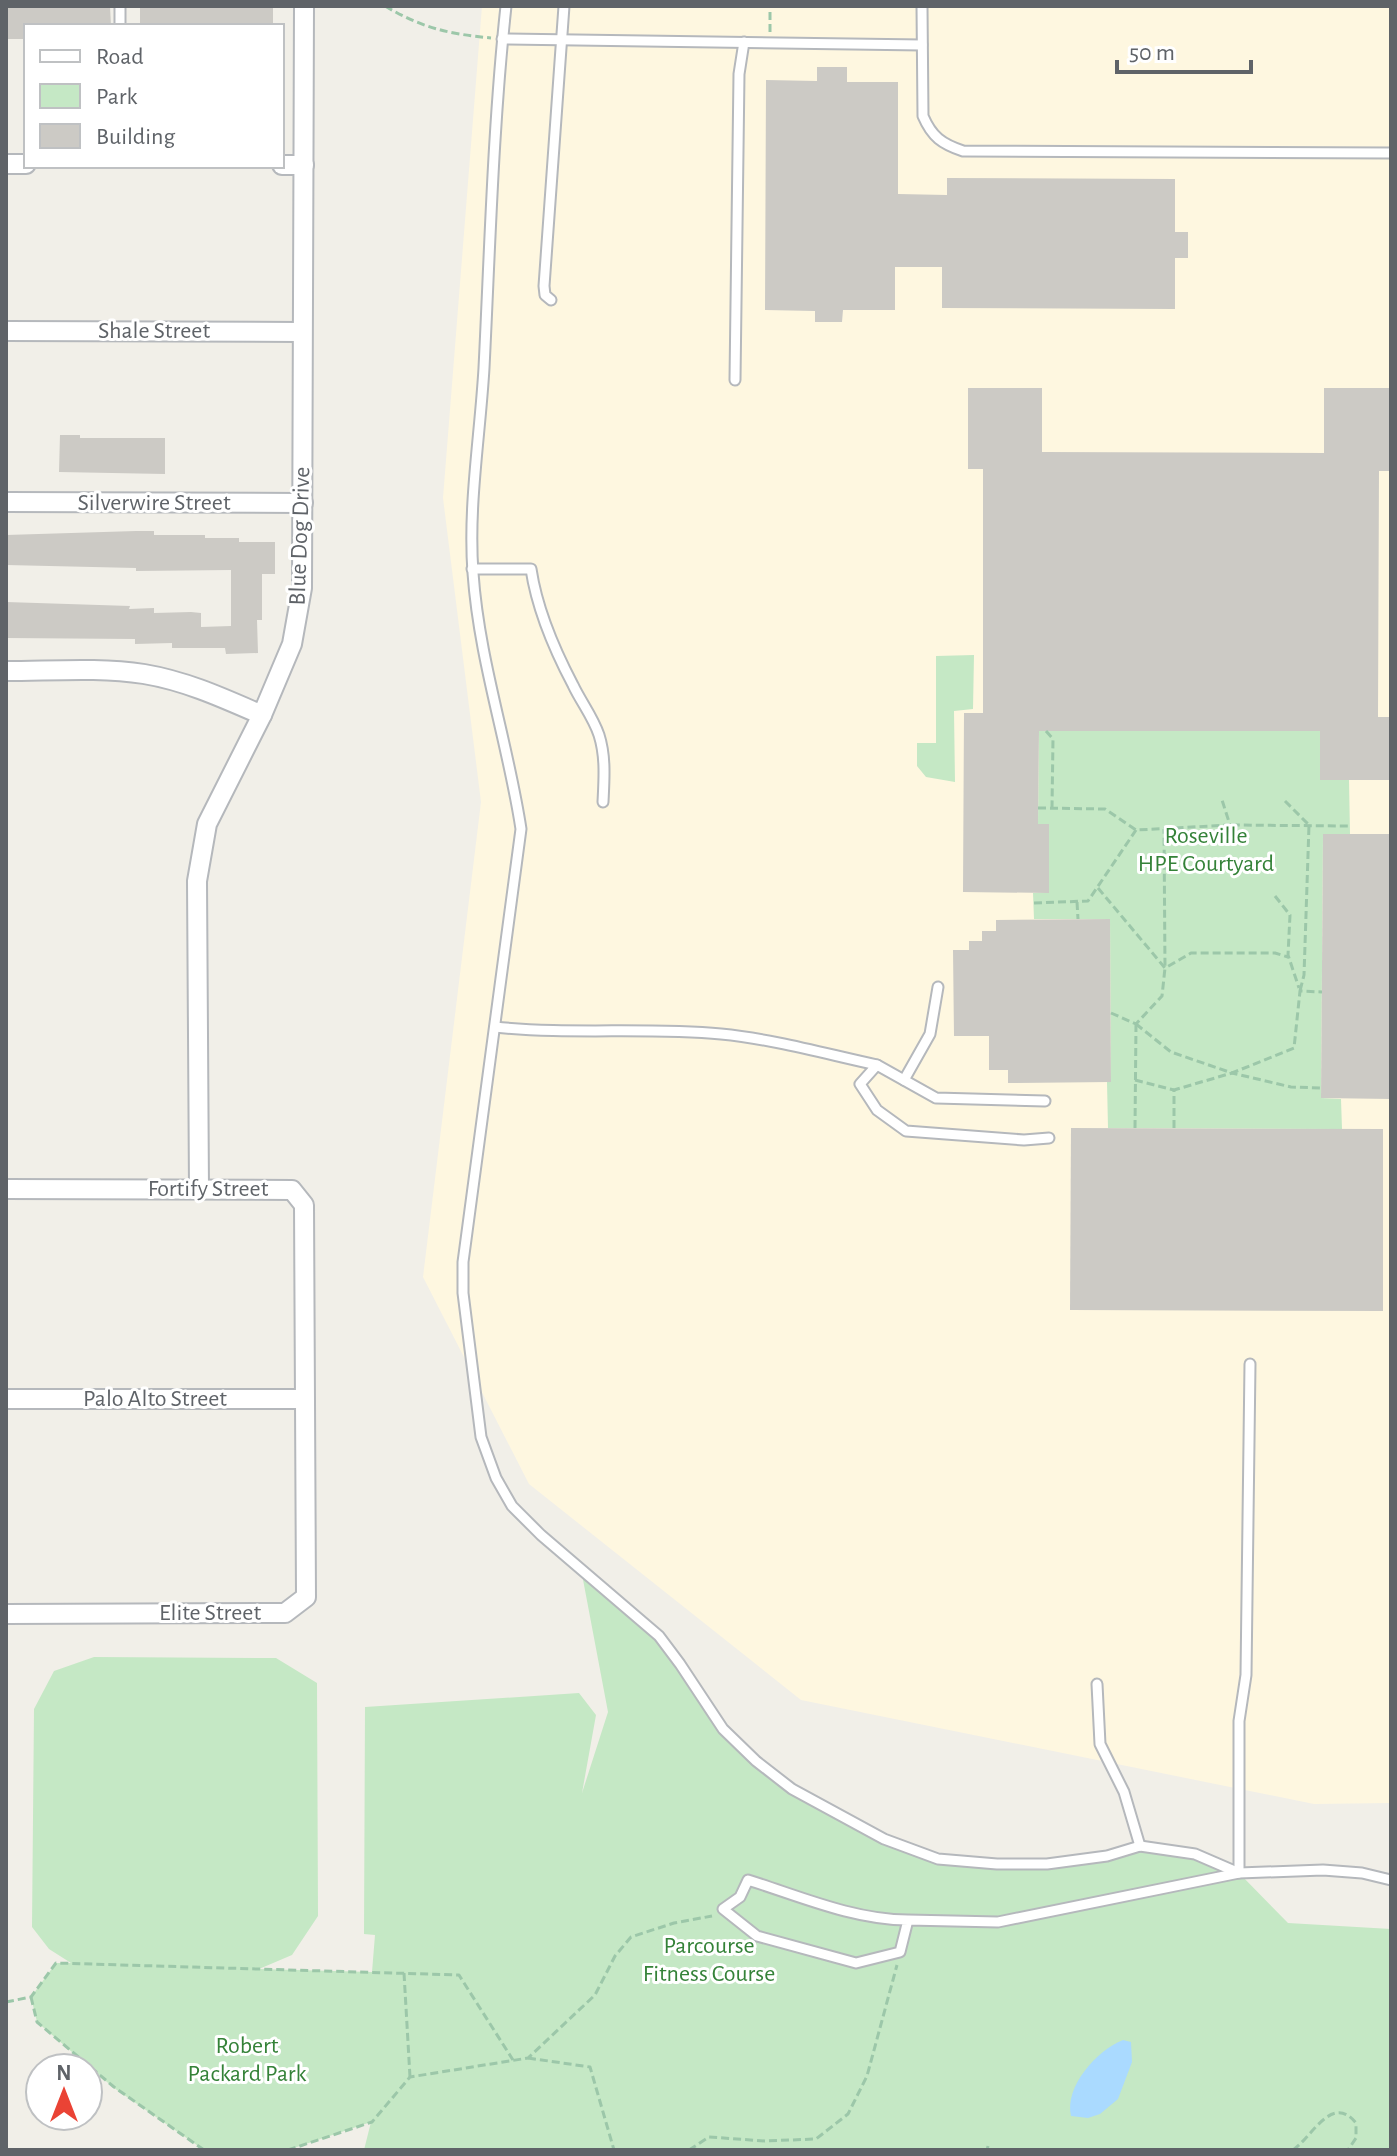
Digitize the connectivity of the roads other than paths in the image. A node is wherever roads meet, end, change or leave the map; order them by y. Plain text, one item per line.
1 (304, 6) edge
2 (506, 6) edge
3 (564, 6) edge
4 (922, 6) edge
5 (502, 39) junction
6 (562, 42) junction
7 (744, 42) junction
8 (922, 45) junction
9 (1391, 153) edge
10 (284, 165) edge
11 (304, 165) junction
12 (551, 300) dead end
13 (6, 331) edge
14 (301, 332) junction
15 (735, 380) dead end
16 (6, 502) edge
17 (303, 503) junction
18 (472, 569) junction
19 (6, 671) edge
20 (262, 715) junction
21 (603, 802) dead end
22 (938, 987) dead end
23 (495, 1027) junction
24 (877, 1065) junction
25 (904, 1080) junction
26 (1045, 1101) dead end
27 (1049, 1138) dead end
28 (6, 1189) edge
29 (199, 1189) junction
30 (1250, 1364) dead end
31 (6, 1399) edge
32 (303, 1399) junction
33 (6, 1614) edge
34 (1097, 1684) dead end
35 (1140, 1846) junction
36 (1239, 1873) junction
37 (1391, 1880) edge
38 (908, 1920) junction

1 - 11 street, Blue Dog Drive
2 - 5 lane
3 - 6 lane
4 - 8 lane
5 - 6 lane
5 - 18 lane
6 - 7 lane
6 - 12 lane
7 - 8 lane
7 - 15 lane
8 - 9 lane
10 - 11 street
11 - 14 street, Blue Dog Drive
13 - 14 street, Shale Street
14 - 17 street, Blue Dog Drive
16 - 17 street, Silverwire Street
17 - 20 street, Blue Dog Drive
18 - 21 lane
18 - 23 lane
19 - 20 street
20 - 29 street, Blue Dog Drive
22 - 25 lane
23 - 24 lane
23 - 35 lane
24 - 25 lane
24 - 27 lane
25 - 26 lane
28 - 29 street, Fortify Street
29 - 32 street, Fortify Street
30 - 36 lane
31 - 32 street, Palo Alto Street
32 - 33 street, Elite Street
34 - 35 lane
35 - 36 lane
36 - 37 lane
36 - 38 lane
38 - 38 lane

